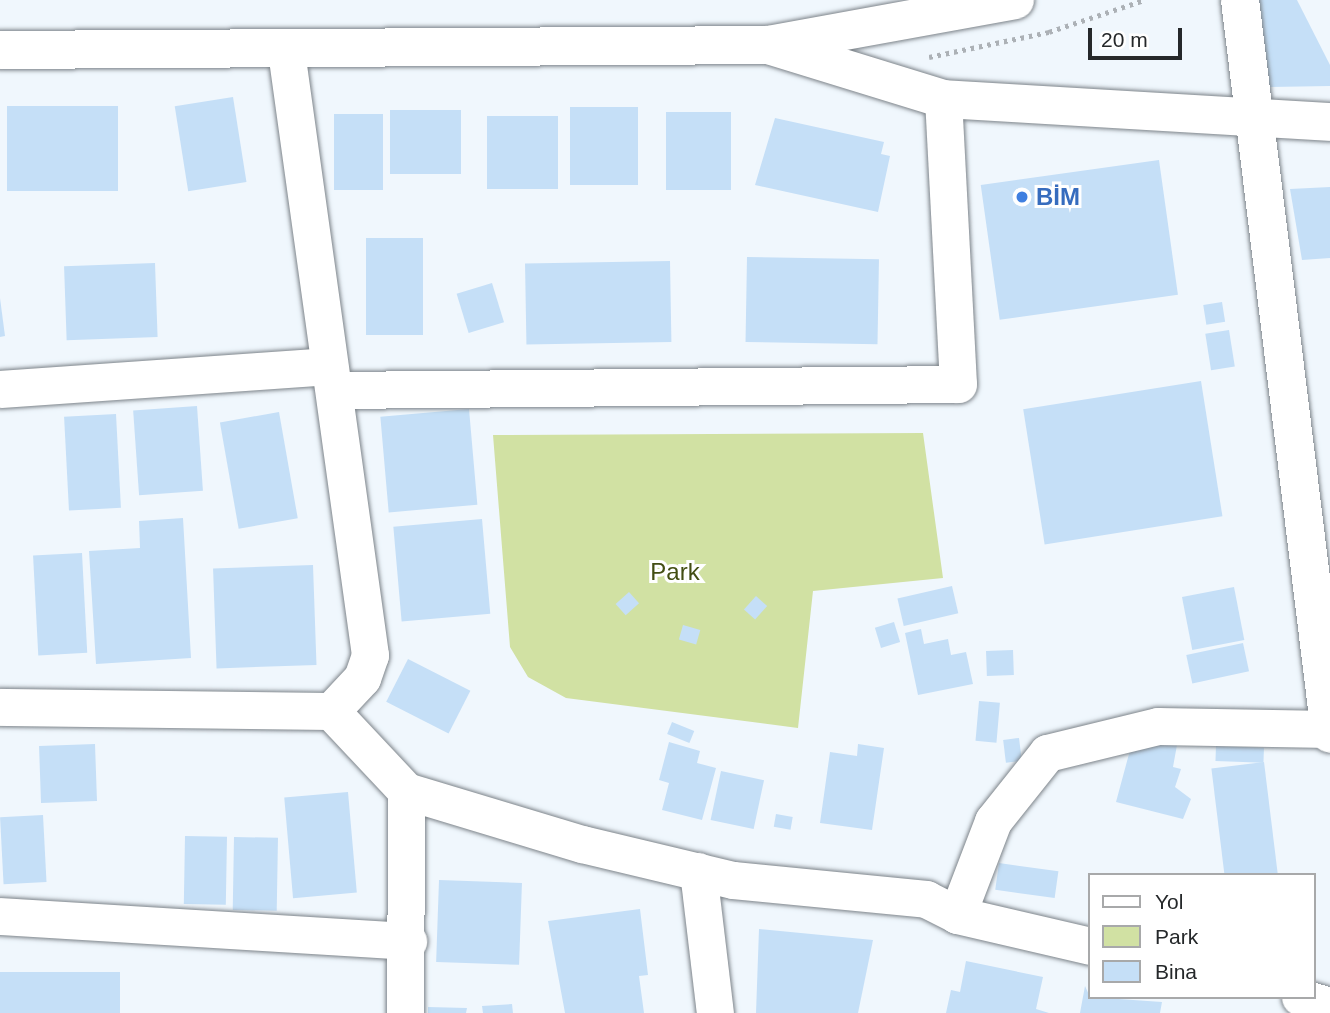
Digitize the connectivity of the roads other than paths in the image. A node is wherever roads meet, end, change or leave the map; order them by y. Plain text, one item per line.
1 (1015, 0) edge
2 (1240, 0) edge
3 (768, 45) junction
4 (0, 50) edge
5 (286, 51) junction
6 (943, 99) junction
7 (1255, 120) junction
8 (1330, 122) edge
9 (331, 378) junction
10 (0, 389) edge
11 (0, 707) edge
12 (331, 711) junction
13 (1330, 730) edge
14 (406, 790) junction
15 (698, 871) junction
16 (957, 915) junction
17 (0, 916) edge
18 (408, 941) junction
19 (1088, 946) edge
20 (1307, 999) edge
21 (1330, 1006) edge
22 (405, 1013) edge
23 (715, 1013) edge

1 - 3 street
2 - 7 street
3 - 5 street
3 - 6 street
4 - 5 street
5 - 9 street
6 - 7 street
6 - 9 street
7 - 8 street
7 - 13 street
9 - 10 street
9 - 12 street
11 - 12 street
12 - 14 street
13 - 16 street
14 - 15 street
14 - 18 street
15 - 16 street
15 - 23 street
16 - 19 street
17 - 18 street
18 - 22 street
20 - 21 street

